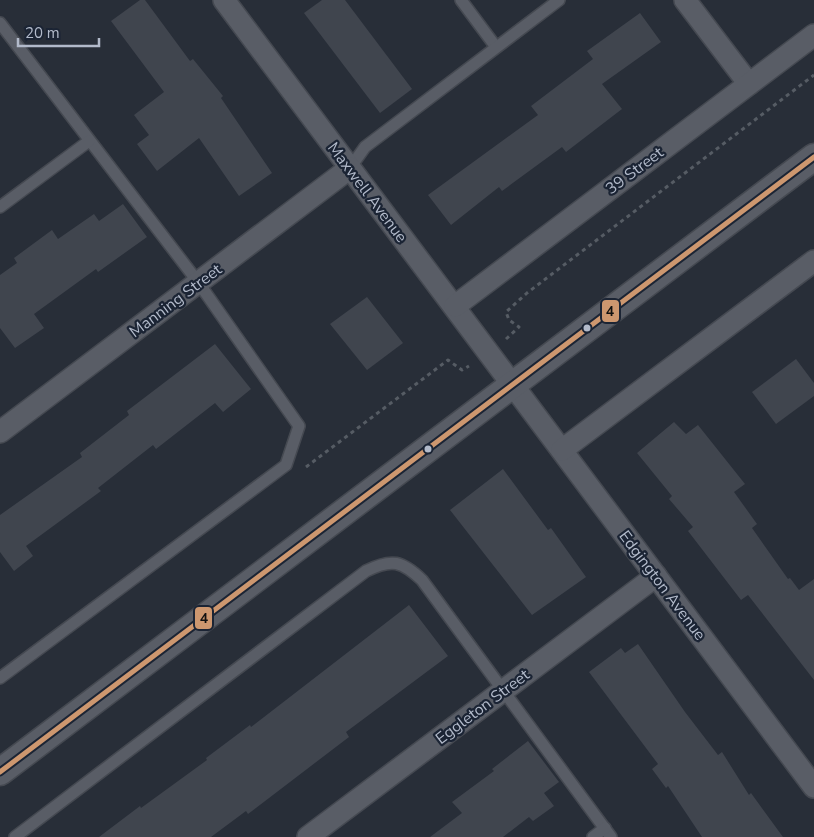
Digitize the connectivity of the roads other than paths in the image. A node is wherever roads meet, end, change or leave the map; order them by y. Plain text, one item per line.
1 (224, 0) edge
2 (461, 0) edge
3 (559, 0) edge
4 (684, 0) edge
5 (0, 23) edge
6 (814, 35) edge
7 (496, 47) junction
8 (748, 84) junction
9 (89, 142) junction
10 (814, 157) edge
11 (350, 168) junction
12 (0, 207) edge
13 (814, 261) edge
14 (198, 282) junction
15 (455, 306) junction
16 (512, 384) junction
17 (0, 432) edge
18 (562, 450) junction
19 (656, 576) junction
20 (0, 678) edge
21 (503, 690) junction
22 (0, 772) edge
23 (814, 787) edge
24 (608, 833) edge
25 (15, 837) edge
26 (308, 837) edge
27 (593, 837) edge

1 - 11 street, Maxwell Avenue
2 - 7 lane
3 - 7 lane
4 - 8 street
5 - 9 lane
6 - 8 street, 39 Street
7 - 11 lane
8 - 15 street, 39 Street
9 - 12 lane
9 - 14 lane
10 - 16 street
11 - 14 street, Manning Street
11 - 15 street, Maxwell Avenue
13 - 18 street
14 - 17 street, Manning Street
14 - 20 lane
15 - 16 street, Maxwell Avenue
16 - 18 street, Edgington Avenue
16 - 22 street
18 - 19 street, Edgington Avenue
19 - 21 street, Eggleton Street
19 - 23 street, Edgington Avenue
21 - 24 lane
21 - 25 lane
21 - 26 street, Eggleton Street
24 - 27 lane

